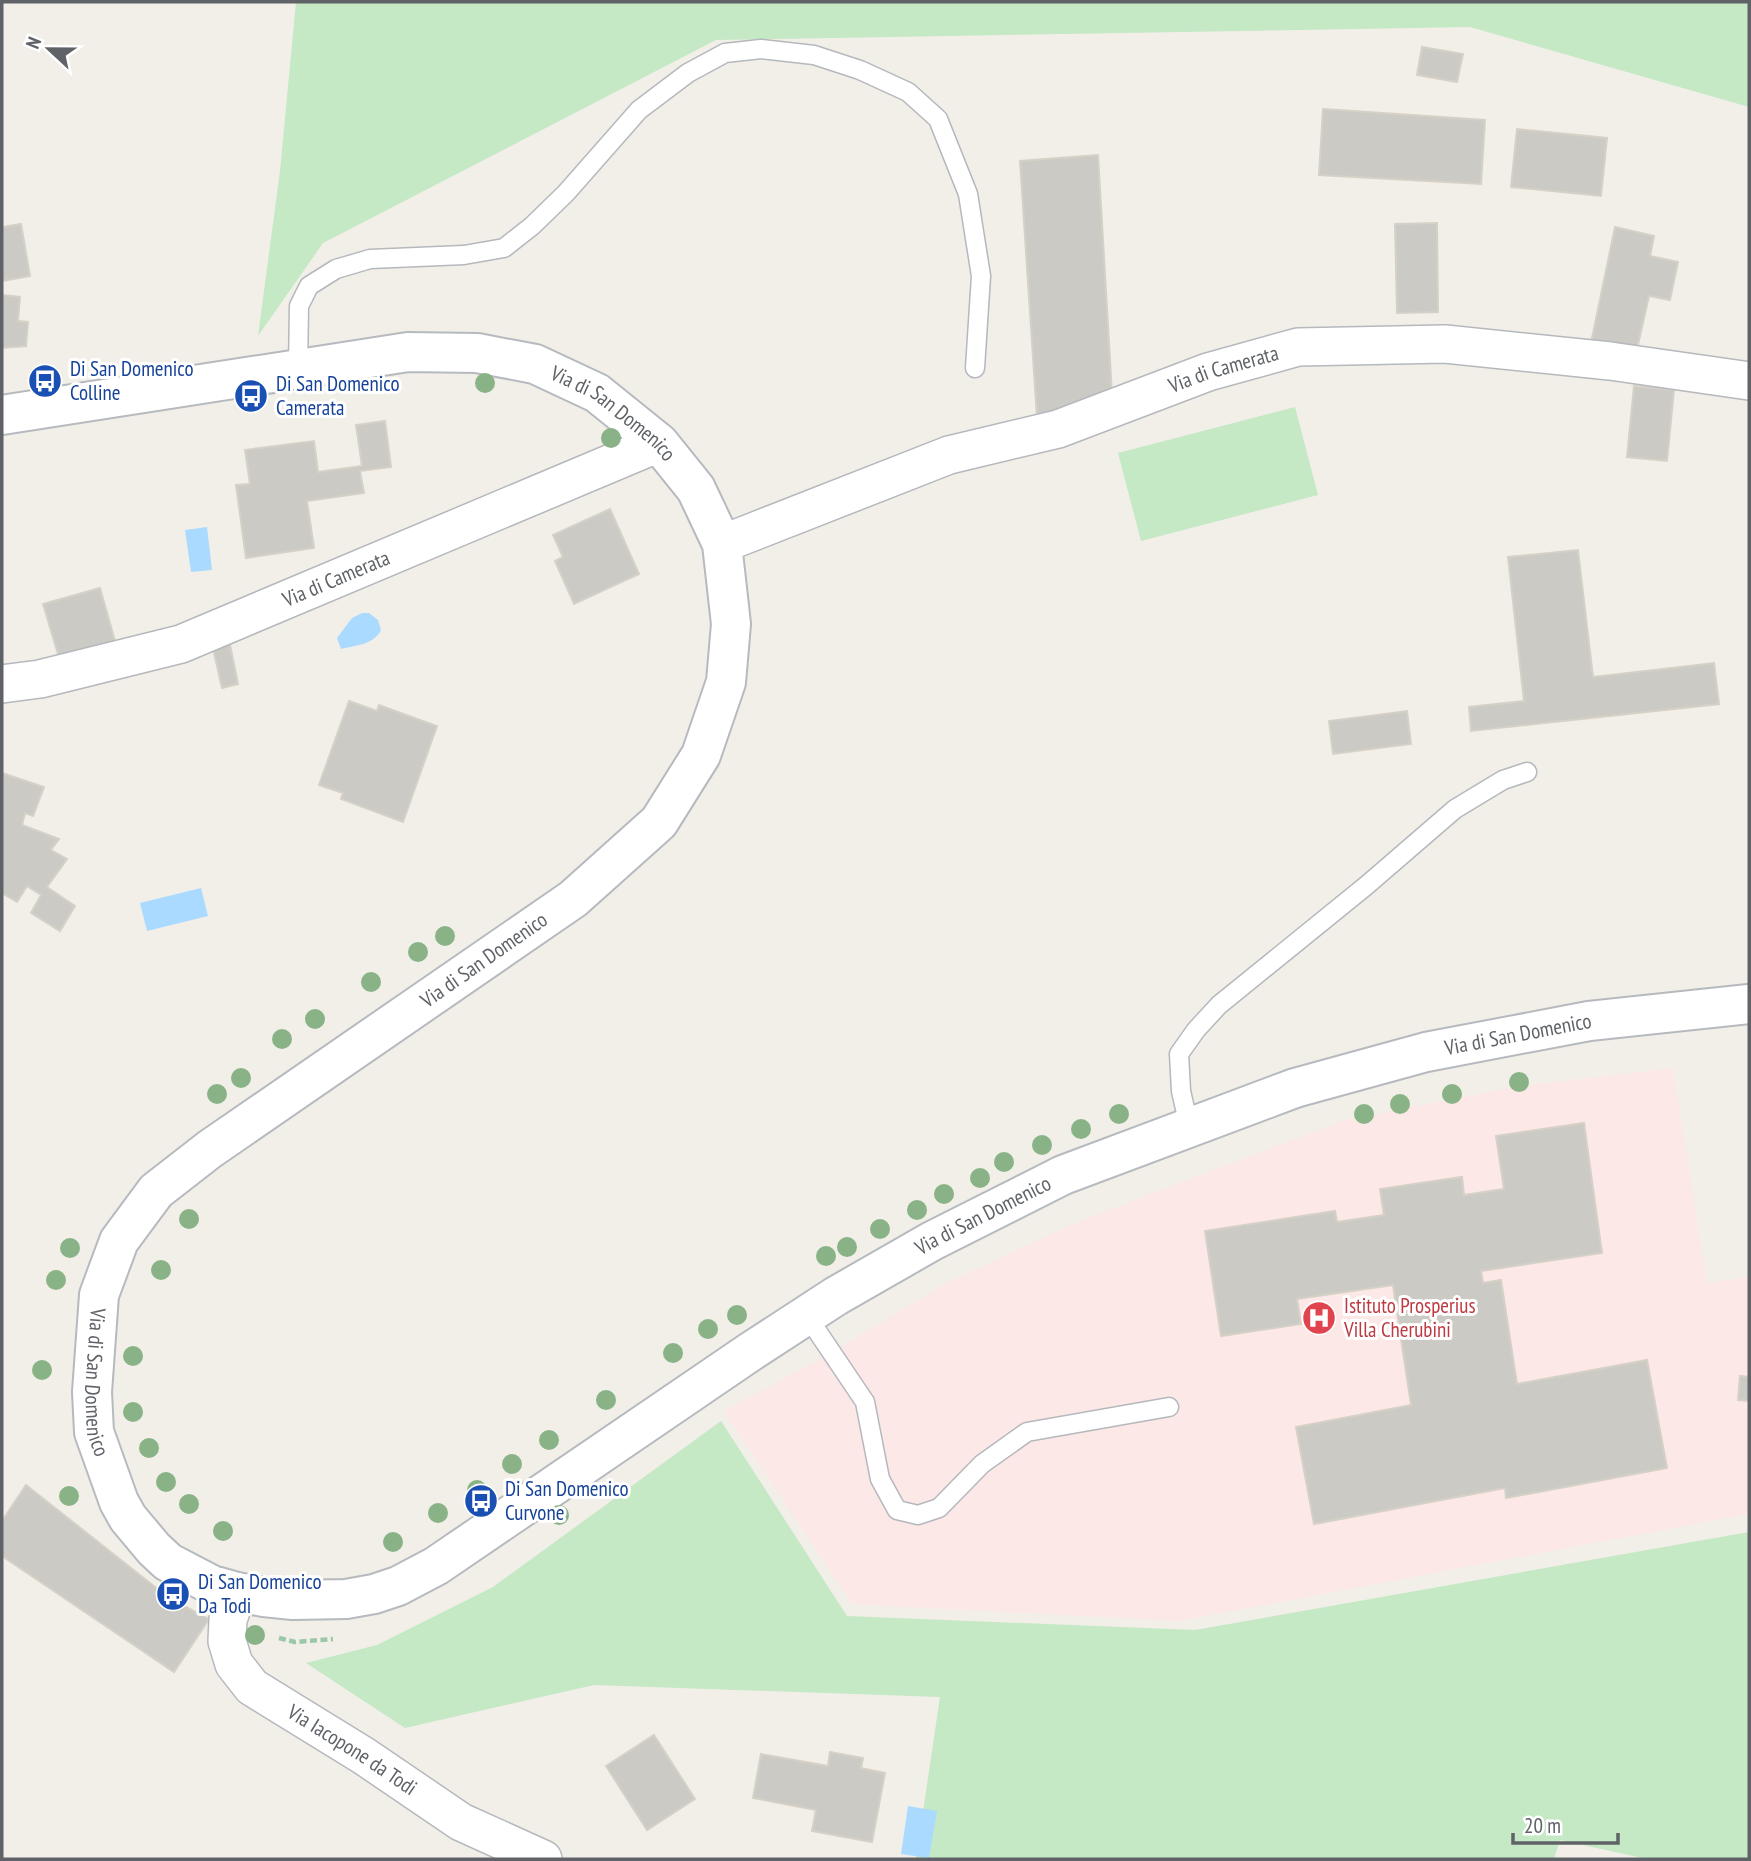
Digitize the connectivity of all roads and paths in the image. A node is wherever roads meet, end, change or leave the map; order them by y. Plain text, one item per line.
1 (975, 368) dead end
2 (298, 369) junction
3 (1749, 381) edge
4 (2, 415) edge
5 (659, 443) junction
6 (722, 544) junction
7 (2, 684) edge
8 (1527, 772) dead end
9 (1749, 1004) edge
10 (1189, 1126) junction
11 (807, 1315) junction
12 (1169, 1407) dead end
13 (232, 1610) junction
14 (340, 1639) dead end
15 (543, 1859) edge

1 - 2 lane
2 - 4 main road, Via di San Domenico
2 - 5 main road, Via di San Domenico
3 - 6 street, Via di Camerata
5 - 6 main road, Via di San Domenico
5 - 7 street, Via di Camerata
6 - 13 main road, Via di San Domenico
8 - 10 lane
9 - 10 main road, Via di San Domenico
10 - 11 main road, Via di San Domenico
11 - 12 lane
11 - 13 main road, Via di San Domenico
13 - 14 path
13 - 15 street, Via Iacopone da Todi

